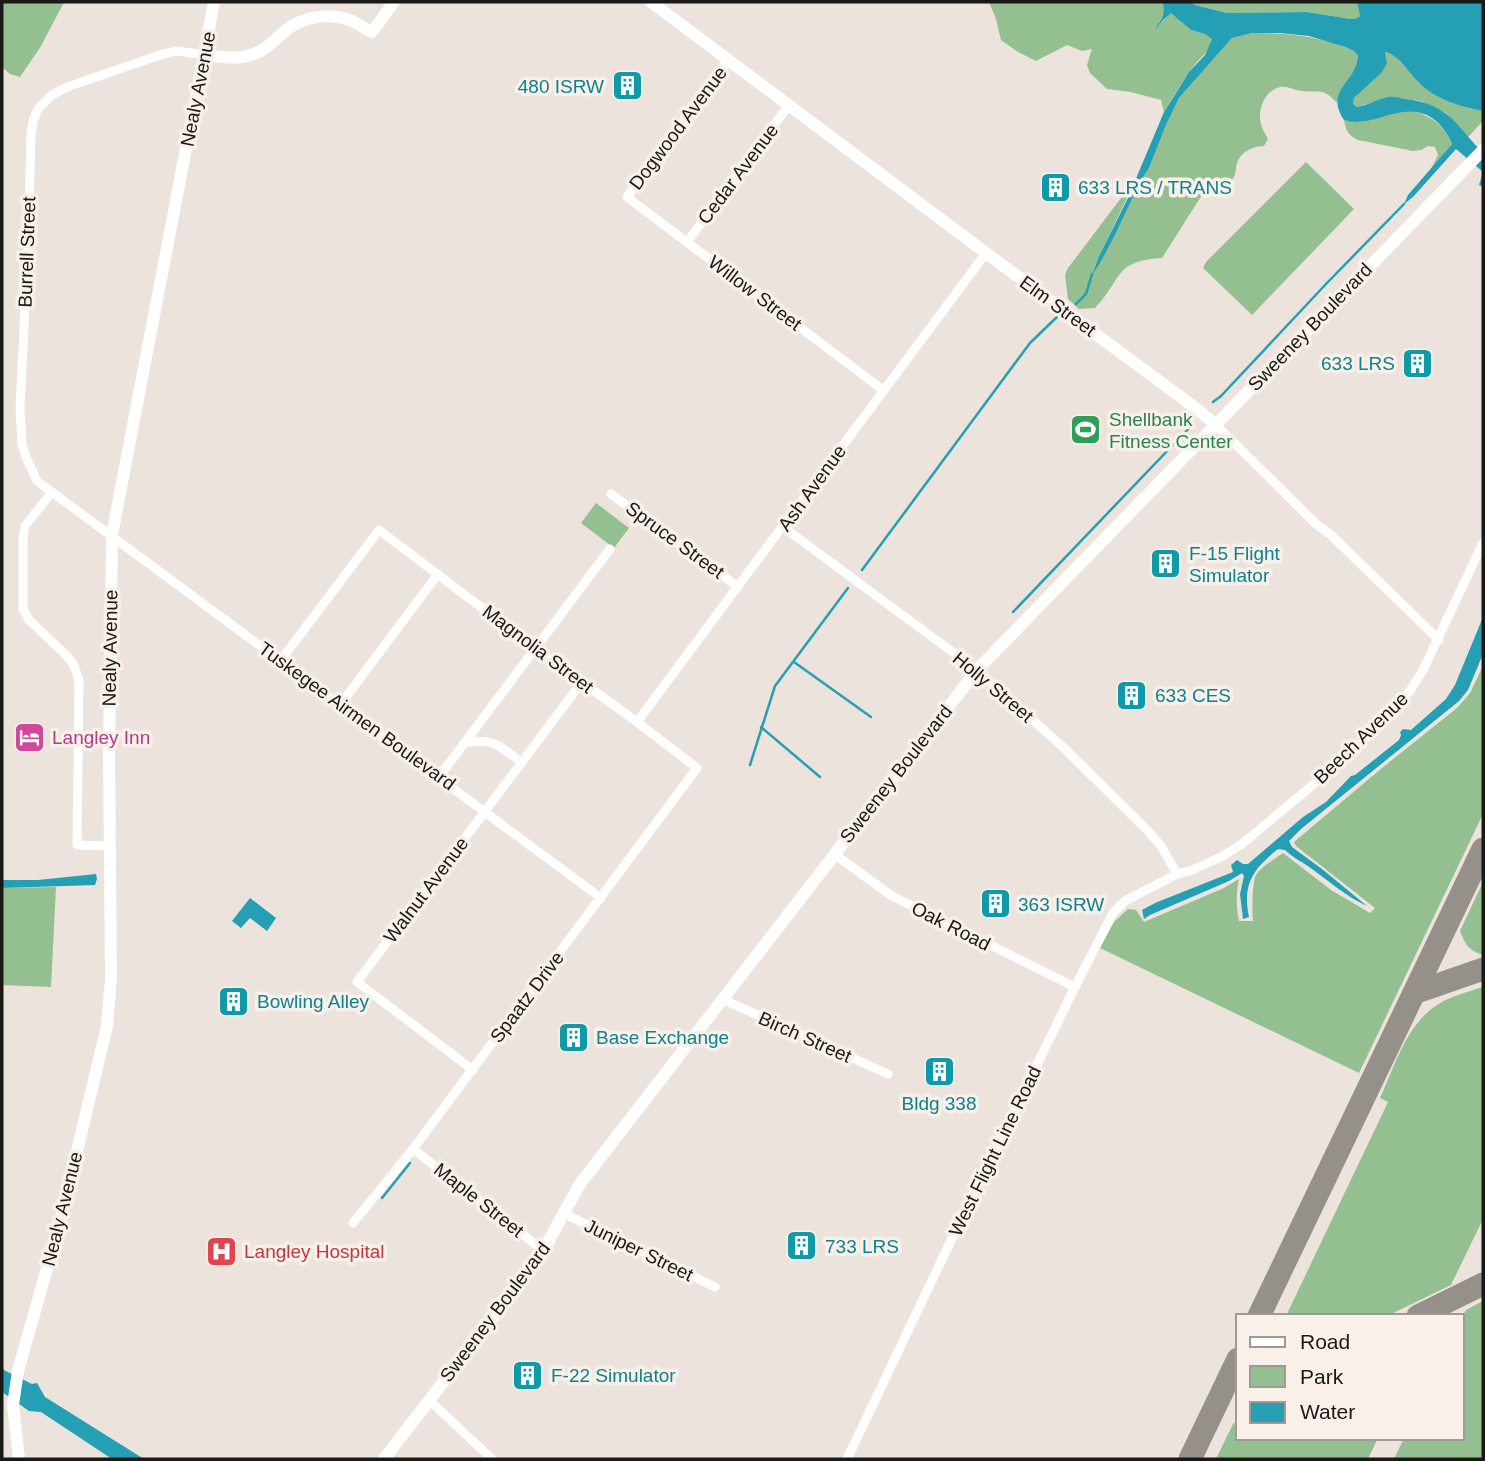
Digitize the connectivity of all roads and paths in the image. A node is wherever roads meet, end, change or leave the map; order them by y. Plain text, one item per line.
1 (214, 2) edge
2 (394, 2) edge
3 (651, 2) edge
4 (205, 55) junction
5 (729, 59) junction
6 (789, 105) junction
7 (1483, 150) edge
8 (627, 197) joint
9 (687, 242) junction
10 (986, 253) junction
11 (883, 390) junction
12 (1215, 424) junction
13 (52, 492) junction
14 (611, 494) dead end
15 (783, 527) junction
16 (112, 535) junction
17 (1483, 543) edge
18 (610, 549) dead end
19 (438, 574) junction
20 (738, 587) junction
21 (1439, 640) junction
22 (535, 648) junction
23 (281, 660) junction
24 (977, 670) junction
25 (582, 682) junction
26 (340, 705) junction
27 (637, 722) junction
28 (464, 743) junction
29 (522, 763) junction
30 (697, 768) joint
31 (439, 776) junction
32 (486, 811) junction
33 (110, 846) junction
34 (834, 854) junction
35 (1177, 874) junction
36 (601, 898) junction
37 (1075, 987) junction
38 (722, 999) junction
39 (473, 1070) junction
40 (888, 1074) dead end
41 (413, 1149) junction
42 (563, 1213) junction
43 (353, 1223) dead end
44 (544, 1251) junction
45 (715, 1287) dead end
46 (429, 1400) junction
47 (19, 1459) edge
48 (384, 1459) edge
49 (492, 1459) edge
50 (847, 1459) edge

1 - 4 main road, Nealy Avenue
2 - 4 main road
3 - 5 main road, Elm Street
4 - 13 street, Burrell Street
4 - 16 main road, Nealy Avenue
5 - 6 main road, Elm Street
5 - 8 street, Dogwood Avenue
6 - 9 street, Cedar Avenue
6 - 10 main road, Elm Street
7 - 12 main road, Sweeney Boulevard
8 - 9 street, Willow Street
9 - 11 street, Willow Street
10 - 11 street, Ash Avenue
10 - 12 main road, Elm Street
11 - 15 street, Ash Avenue
12 - 21 street, Elm Street
12 - 24 main road, Sweeney Boulevard
13 - 16 street, Burrell Street
13 - 33 street
14 - 20 street, Spruce Street
15 - 20 street, Ash Avenue
15 - 24 street, Holly Street
16 - 23 street, Tuskegee Airmen Boulevard
16 - 33 main road, Nealy Avenue
17 - 21 street, Beech Avenue
18 - 22 street
19 - 22 street, Magnolia Street
19 - 23 street, Magnolia Street
19 - 26 street
20 - 27 street, Ash Avenue
21 - 35 street, Beech Avenue
22 - 25 street, Magnolia Street
22 - 28 street
23 - 26 street, Tuskegee Airmen Boulevard
24 - 34 main road, Sweeney Boulevard
24 - 35 street, Holly Street
25 - 27 street, Magnolia Street
25 - 29 street, Walnut Avenue
26 - 31 street, Tuskegee Airmen Boulevard
27 - 30 street, Magnolia Street
28 - 29 street
28 - 31 street
29 - 32 street, Walnut Avenue
30 - 36 street, Spaatz Drive
31 - 32 street, Tuskegee Airmen Boulevard
32 - 36 street, Tuskegee Airmen Boulevard
32 - 39 street, Walnut Avenue
33 - 47 main road, Nealy Avenue
34 - 37 street, Oak Road
34 - 38 main road, Sweeney Boulevard
35 - 37 street, West Flight Line Road
36 - 39 street, Spaatz Drive
37 - 50 street, West Flight Line Road
38 - 40 street, Birch Street
38 - 42 main road, Sweeney Boulevard
39 - 41 street, Spaatz Drive
41 - 43 street, Spaatz Drive
41 - 44 street, Maple Street
42 - 44 main road, Sweeney Boulevard
42 - 45 street, Juniper Street
44 - 46 main road, Sweeney Boulevard
46 - 48 main road, Sweeney Boulevard
46 - 49 street

